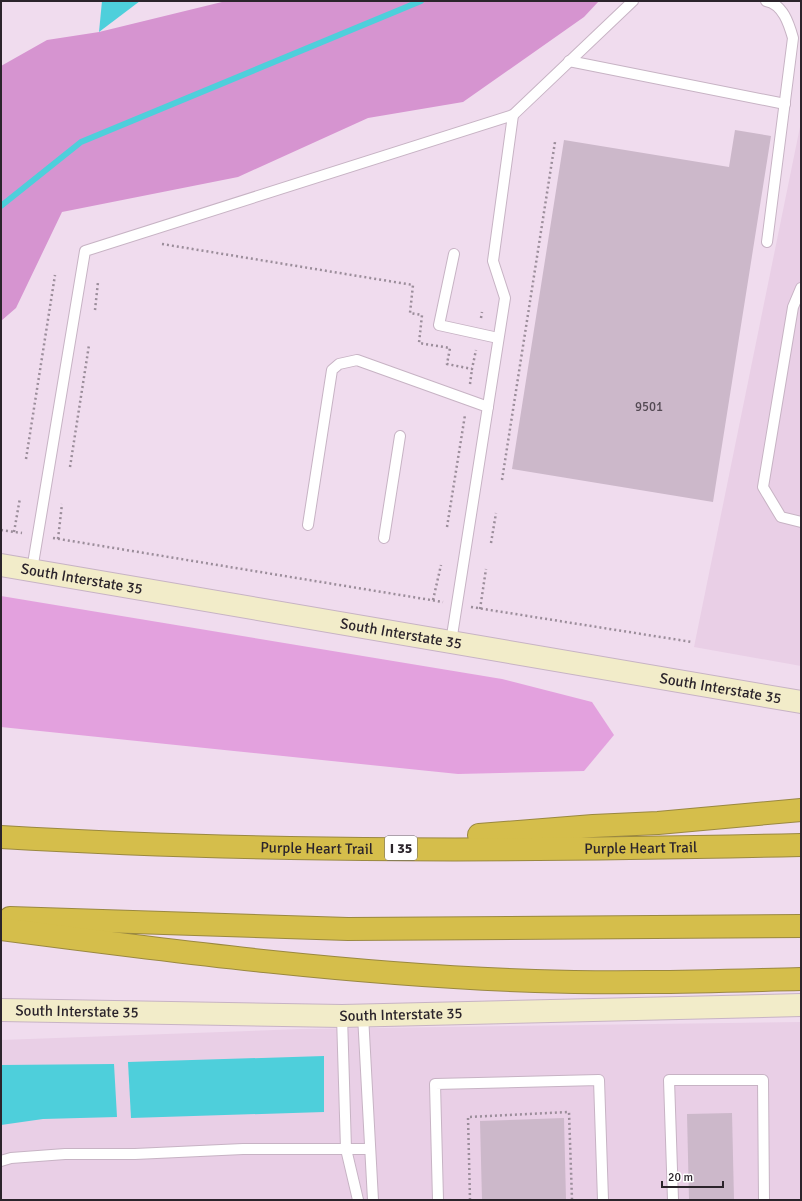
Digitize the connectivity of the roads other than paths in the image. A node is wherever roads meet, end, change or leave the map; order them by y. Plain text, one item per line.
1 (633, 1) edge
2 (766, 1) edge
3 (569, 62) junction
4 (785, 104) junction
5 (513, 115) junction
6 (767, 242) dead end
7 (454, 254) dead end
8 (801, 288) edge
9 (498, 338) junction
10 (488, 407) junction
11 (400, 436) dead end
12 (801, 522) edge
13 (308, 525) dead end
14 (384, 538) dead end
15 (1, 565) edge
16 (32, 570) junction
17 (451, 642) junction
18 (801, 702) edge
19 (801, 810) edge
20 (1, 837) edge
21 (801, 845) edge
22 (325, 848) junction
23 (1, 917) edge
24 (801, 926) edge
25 (1, 929) edge
26 (801, 979) edge
27 (801, 1005) edge
28 (1, 1010) edge
29 (363, 1015) junction
30 (342, 1016) junction
31 (346, 1149) junction
32 (369, 1149) junction
33 (1, 1160) edge
34 (358, 1200) edge
35 (372, 1200) edge
36 (438, 1200) edge
37 (603, 1200) edge
38 (673, 1200) edge
39 (764, 1200) edge

1 - 3 lane
2 - 4 lane
3 - 4 lane
3 - 5 lane
4 - 6 lane
5 - 9 lane
5 - 16 lane
7 - 9 lane
8 - 12 lane
9 - 10 lane
10 - 13 lane
10 - 17 lane
11 - 14 lane
15 - 16 main road, South Interstate 35
16 - 17 main road, South Interstate 35
17 - 18 main road, South Interstate 35
19 - 22 highway
20 - 22 highway, Purple Heart Trail / I 35
21 - 22 highway, Purple Heart Trail / I 35
23 - 24 highway
25 - 26 highway
27 - 29 main road, South Interstate 35
28 - 30 main road, South Interstate 35
29 - 30 main road, South Interstate 35
29 - 32 lane
30 - 31 lane
31 - 32 lane
31 - 33 lane
31 - 34 lane
32 - 35 lane
36 - 37 lane
38 - 39 lane

